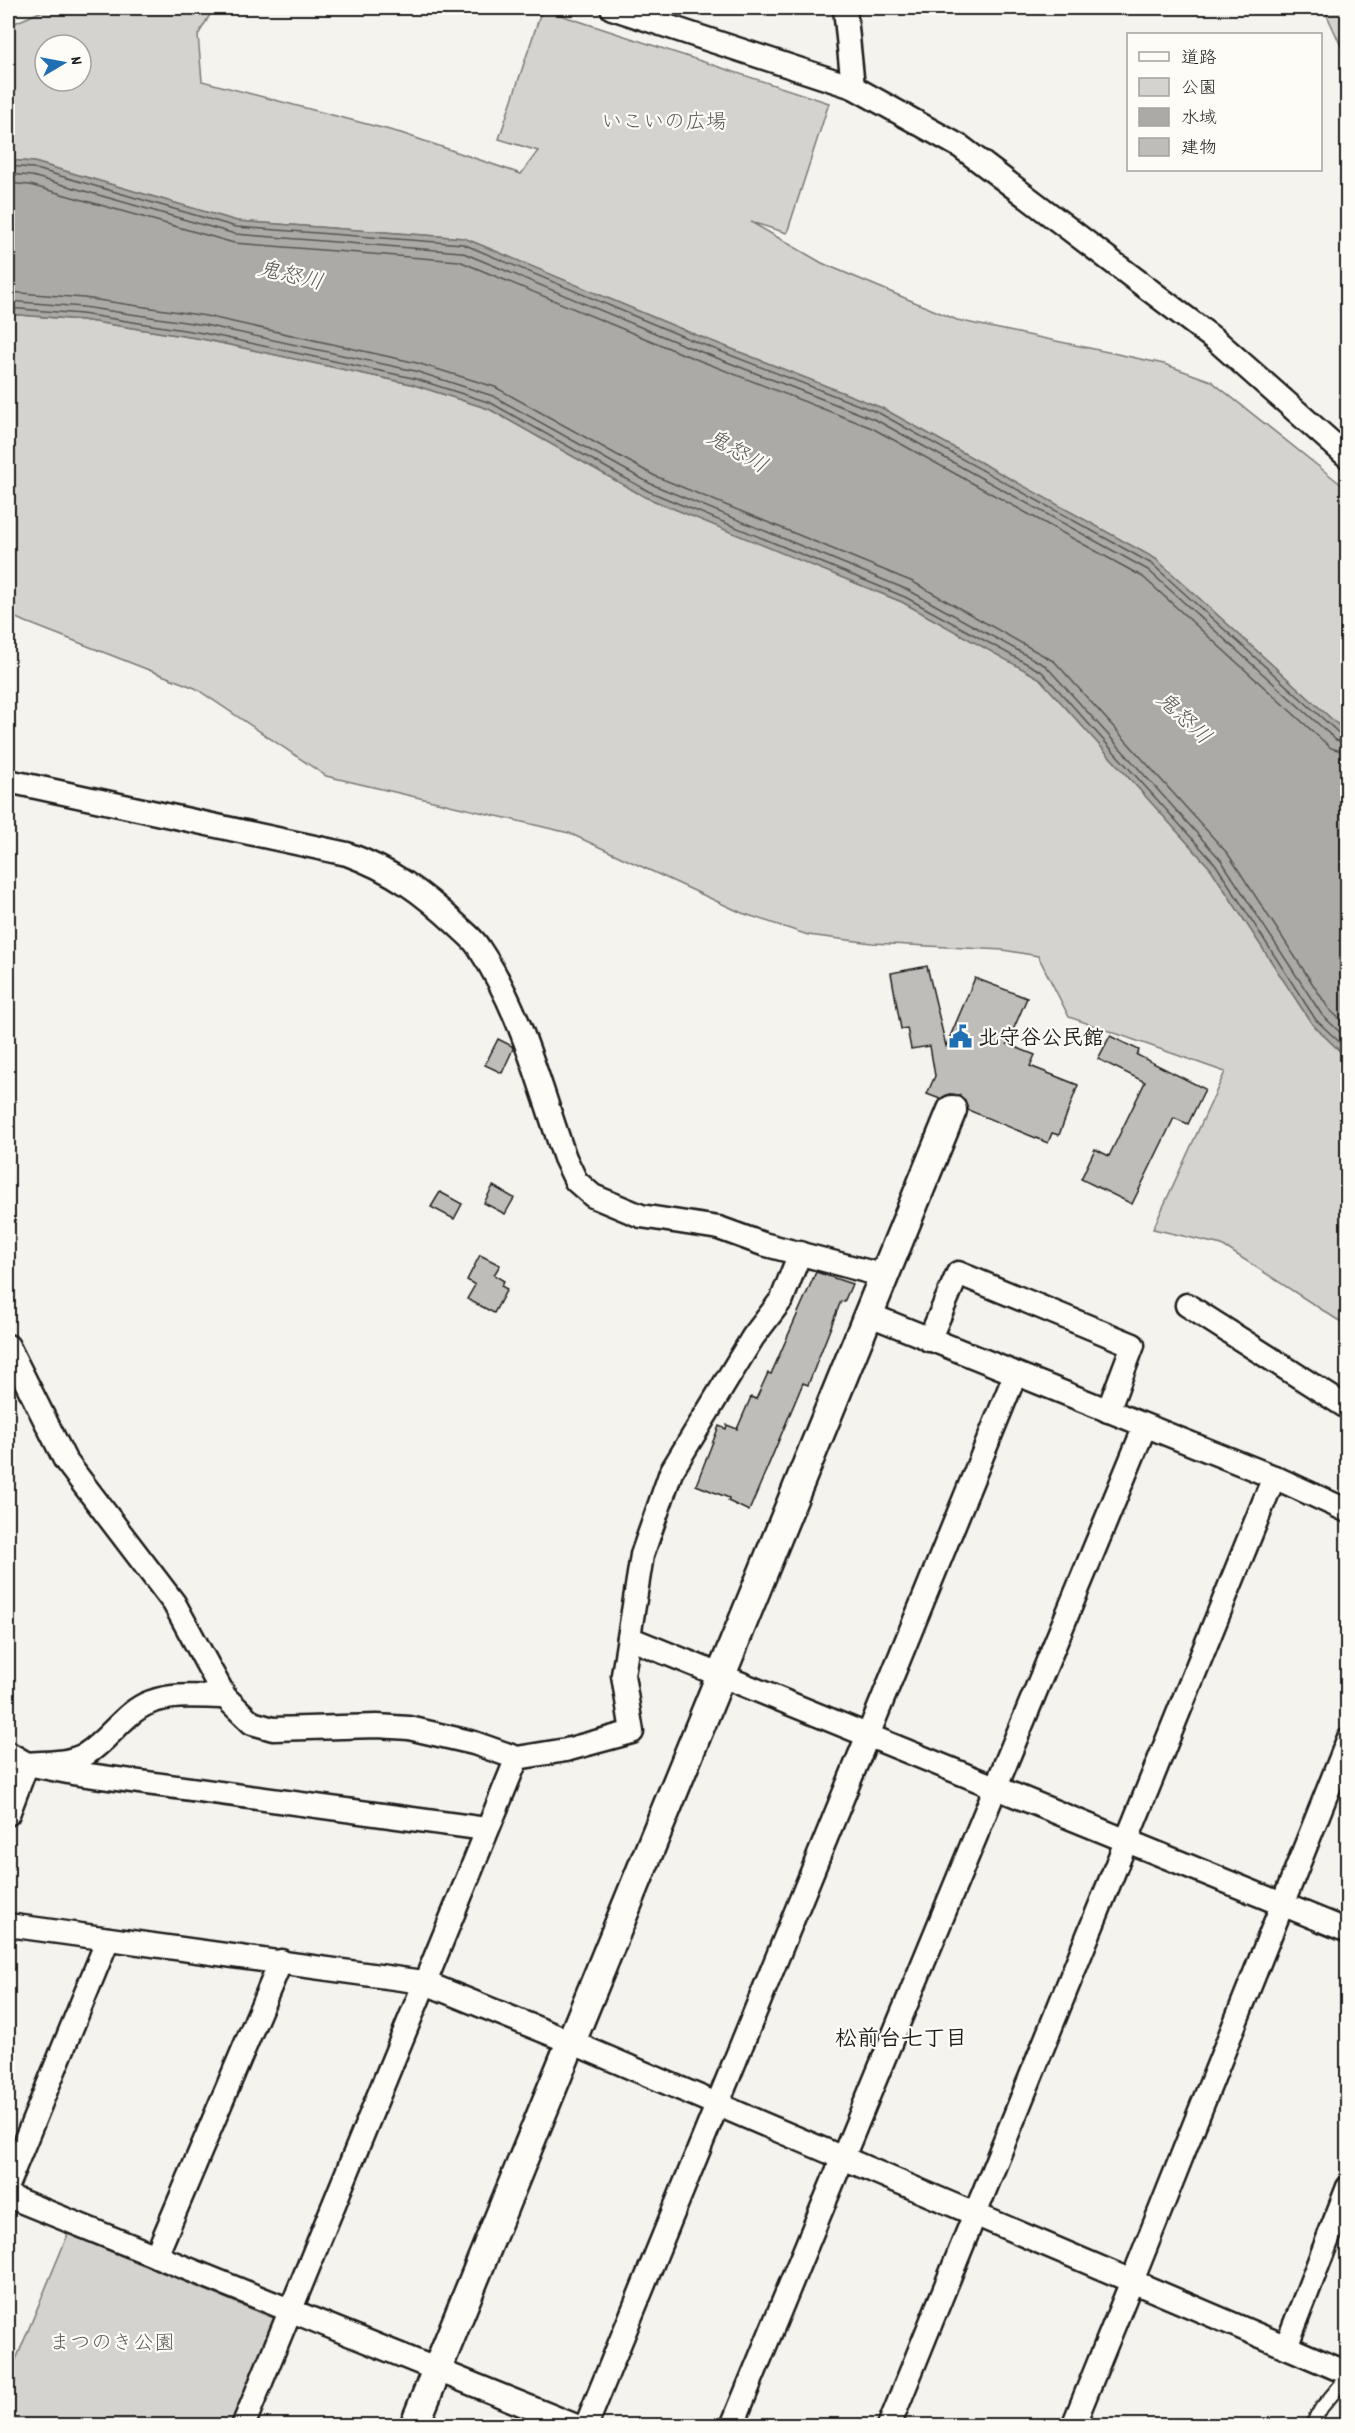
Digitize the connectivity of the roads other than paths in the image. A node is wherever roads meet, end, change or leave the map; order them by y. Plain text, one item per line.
1 (612, 8) edge
2 (845, 8) edge
3 (853, 87) junction
4 (1343, 446) edge
5 (8, 781) edge
6 (952, 1110) dead end
7 (800, 1253) junction
8 (885, 1276) junction
9 (1187, 1305) dead end
10 (870, 1315) junction
11 (929, 1340) junction
12 (8, 1346) edge
13 (1015, 1375) junction
14 (1347, 1408) edge
15 (1107, 1411) junction
16 (1145, 1426) junction
17 (1274, 1477) junction
18 (1347, 1511) edge
19 (629, 1638) junction
20 (721, 1675) junction
21 (225, 1697) junction
22 (868, 1735) junction
23 (1347, 1740) edge
24 (517, 1758) junction
25 (17, 1759) edge
26 (996, 1787) junction
27 (8, 1814) edge
28 (486, 1829) junction
29 (1126, 1841) junction
30 (1281, 1904) junction
31 (8, 1925) edge
32 (1347, 1931) edge
33 (108, 1939) junction
34 (281, 1961) junction
35 (423, 1982) junction
36 (571, 2042) junction
37 (717, 2104) junction
38 (842, 2158) junction
39 (8, 2182) edge
40 (1347, 2187) edge
41 (8, 2196) edge
42 (975, 2214) junction
43 (156, 2256) junction
44 (1132, 2282) junction
45 (289, 2310) junction
46 (1286, 2347) junction
47 (1347, 2368) edge
48 (436, 2369) junction
49 (1347, 2376) edge
50 (243, 2426) edge
51 (414, 2426) edge
52 (576, 2426) edge
53 (586, 2426) edge
54 (732, 2426) edge
55 (889, 2426) edge
56 (1073, 2426) edge
57 (1311, 2426) edge

1 - 3 street
2 - 3 street
3 - 4 street
5 - 7 street
6 - 8 street
7 - 8 street
7 - 19 street
8 - 10 street
9 - 14 street
10 - 11 street
10 - 20 street
11 - 13 street
11 - 15 street
12 - 21 street
13 - 15 street
13 - 22 street
15 - 16 street
16 - 17 street
16 - 26 street
17 - 18 street
17 - 29 street
19 - 20 street
19 - 24 street
20 - 22 street
20 - 36 street
21 - 24 street
21 - 25 street
22 - 26 street
22 - 37 street
23 - 30 street
24 - 28 street
25 - 27 street
25 - 28 street
26 - 29 street
26 - 38 street
28 - 35 street
29 - 30 street
29 - 42 street
30 - 32 street
30 - 44 street
31 - 33 street
33 - 34 street
33 - 39 street
34 - 35 street
34 - 43 street
35 - 36 street
35 - 45 street
36 - 37 street
36 - 48 street
37 - 38 street
37 - 53 street
38 - 42 street
38 - 54 street
40 - 46 street
41 - 43 street
42 - 44 street
42 - 55 street
43 - 45 street
44 - 46 street
44 - 56 street
45 - 48 street
45 - 50 street
46 - 47 street
48 - 51 street
48 - 52 street
49 - 57 lane

